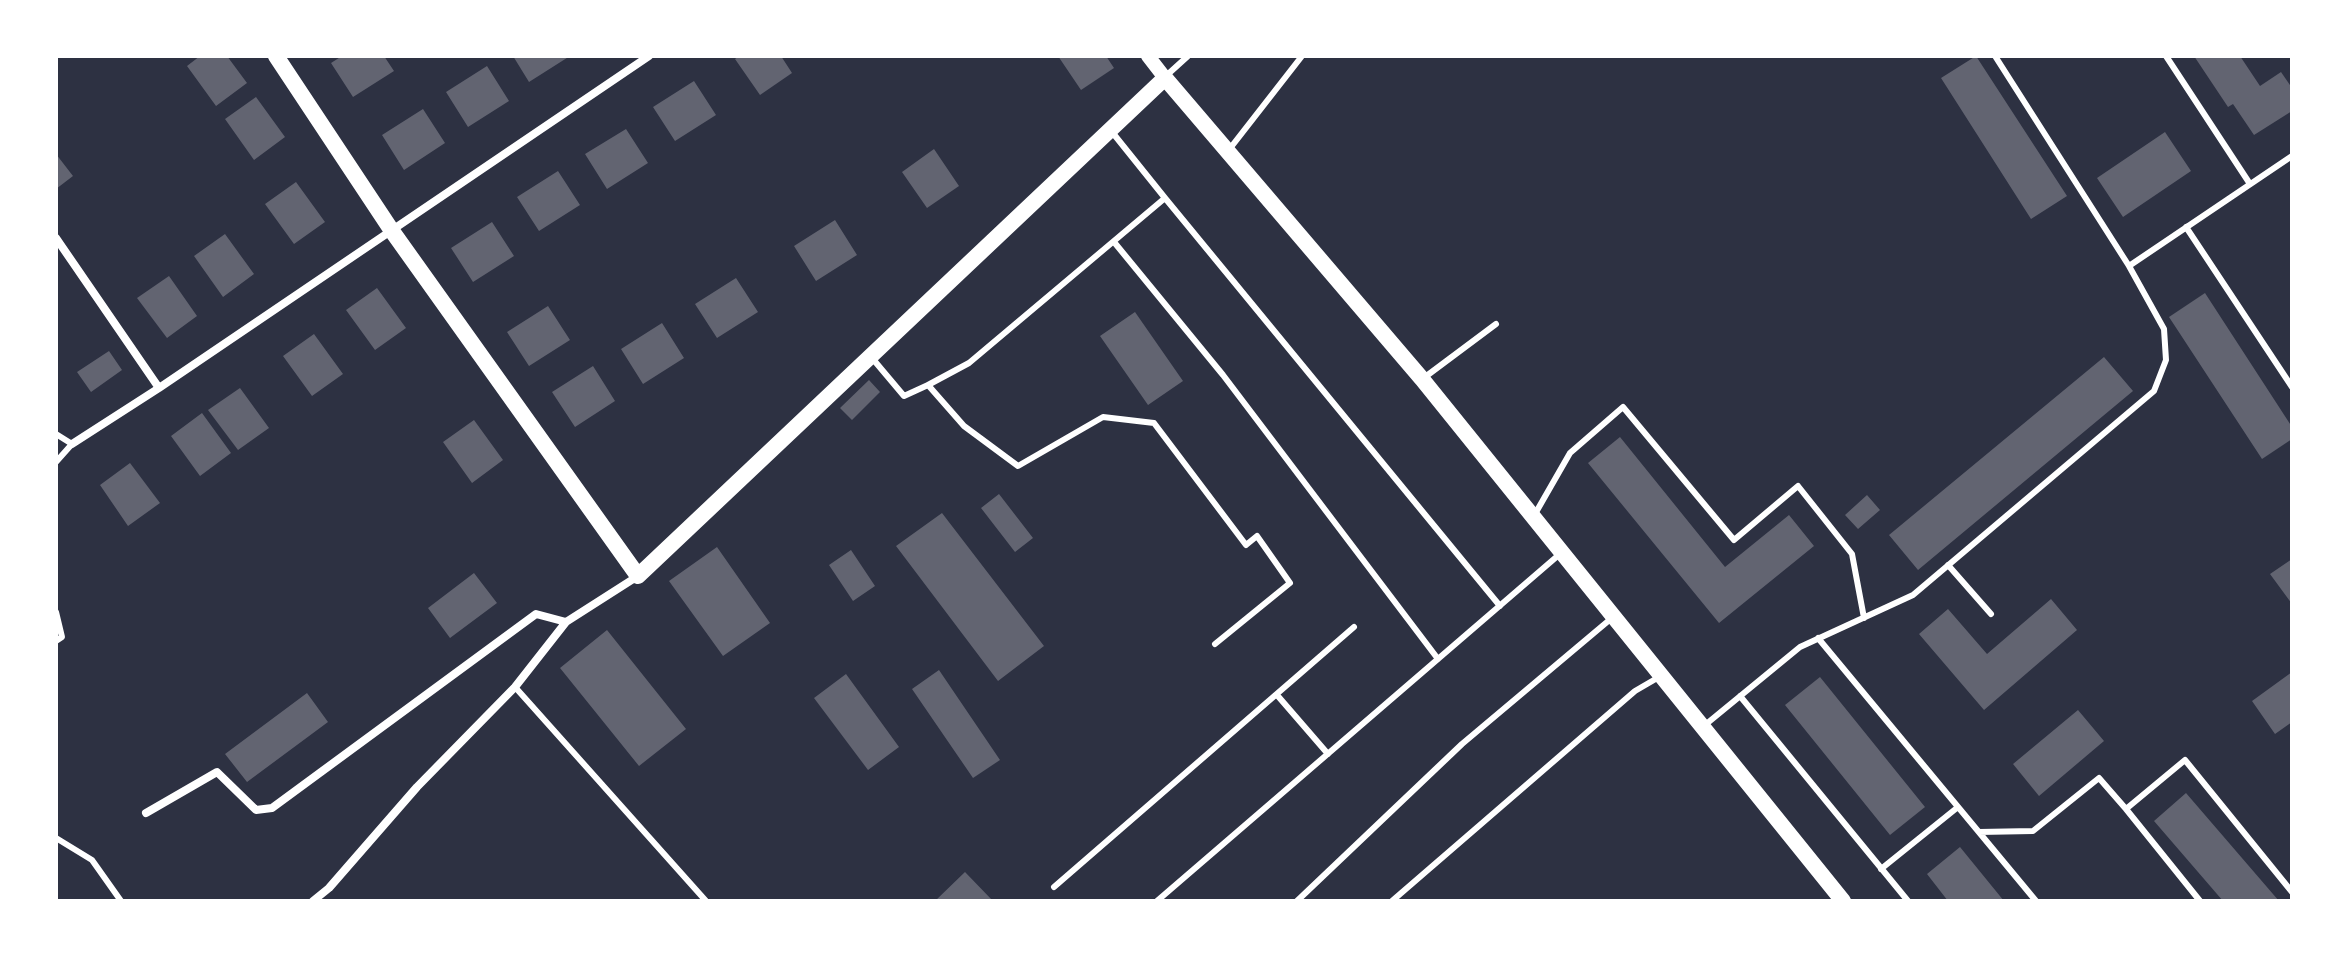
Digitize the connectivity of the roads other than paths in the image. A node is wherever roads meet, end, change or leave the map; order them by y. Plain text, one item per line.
1 (276, 56) edge
2 (649, 56) edge
3 (1148, 56) edge
4 (1188, 56) edge
5 (1302, 56) edge
6 (1995, 56) edge
7 (2166, 56) edge
8 (1165, 78) junction
9 (1110, 130) junction
10 (1228, 151) junction
11 (2292, 156) edge
12 (2250, 184) junction
13 (1165, 198) junction
14 (2186, 227) junction
15 (392, 231) junction
16 (56, 238) edge
17 (1114, 242) junction
18 (2129, 266) junction
19 (1496, 324) dead end
20 (870, 356) junction
21 (1422, 379) junction
22 (928, 385) junction
23 (2292, 387) edge
24 (159, 388) junction
25 (56, 434) edge
26 (72, 444) junction
27 (56, 462) edge
28 (1532, 517) junction
29 (1561, 553) junction
30 (1948, 565) junction
31 (638, 576) junction
32 (1500, 606) junction
33 (56, 612) edge
34 (1991, 614) dead end
35 (1613, 617) junction
36 (1864, 618) junction
37 (566, 622) junction
38 (1354, 627) dead end
39 (1818, 638) junction
40 (56, 641) edge
41 (1215, 644) dead end
42 (1438, 659) junction
43 (1661, 676) junction
44 (515, 687) junction
45 (1277, 695) junction
46 (1740, 696) junction
47 (1702, 727) junction
48 (1328, 754) junction
49 (1958, 807) junction
50 (2126, 809) junction
51 (146, 813) dead end
52 (1979, 832) junction
53 (56, 838) edge
54 (1881, 869) junction
55 (1054, 887) dead end
56 (2292, 892) edge
57 (121, 901) edge
58 (313, 901) edge
59 (706, 901) edge
60 (1157, 901) edge
61 (1297, 901) edge
62 (1392, 901) edge
63 (1843, 901) edge
64 (1908, 901) edge
65 (2036, 901) edge
66 (2200, 901) edge

1 - 15 main road
2 - 15 street
3 - 8 street
4 - 8 lane
5 - 10 lane
6 - 18 lane
7 - 12 lane
8 - 9 main road
8 - 10 main road
9 - 13 lane
9 - 20 main road
10 - 21 main road
11 - 12 lane
12 - 14 lane
13 - 17 lane
13 - 32 lane
14 - 18 lane
14 - 23 lane
15 - 24 street
15 - 31 main road
16 - 24 street
17 - 22 lane
17 - 42 lane
18 - 30 lane
19 - 21 lane
20 - 22 lane
20 - 31 main road
21 - 28 main road
22 - 41 lane
24 - 26 street
25 - 26 lane
26 - 27 lane
28 - 29 main road
28 - 36 lane
29 - 32 lane
29 - 35 main road
30 - 34 lane
30 - 36 lane
31 - 37 street
32 - 42 lane
33 - 40 lane
35 - 43 main road
35 - 61 lane
36 - 39 lane
37 - 44 street
37 - 51 street
38 - 45 lane
39 - 46 lane
39 - 49 lane
42 - 48 lane
43 - 47 main road
43 - 62 lane
44 - 58 street
44 - 59 lane
45 - 48 lane
45 - 55 lane
46 - 47 lane
46 - 54 lane
47 - 63 main road
48 - 60 lane
49 - 52 lane
49 - 54 lane
50 - 52 lane
50 - 56 lane
50 - 66 lane
52 - 65 lane
53 - 57 lane
54 - 64 lane

